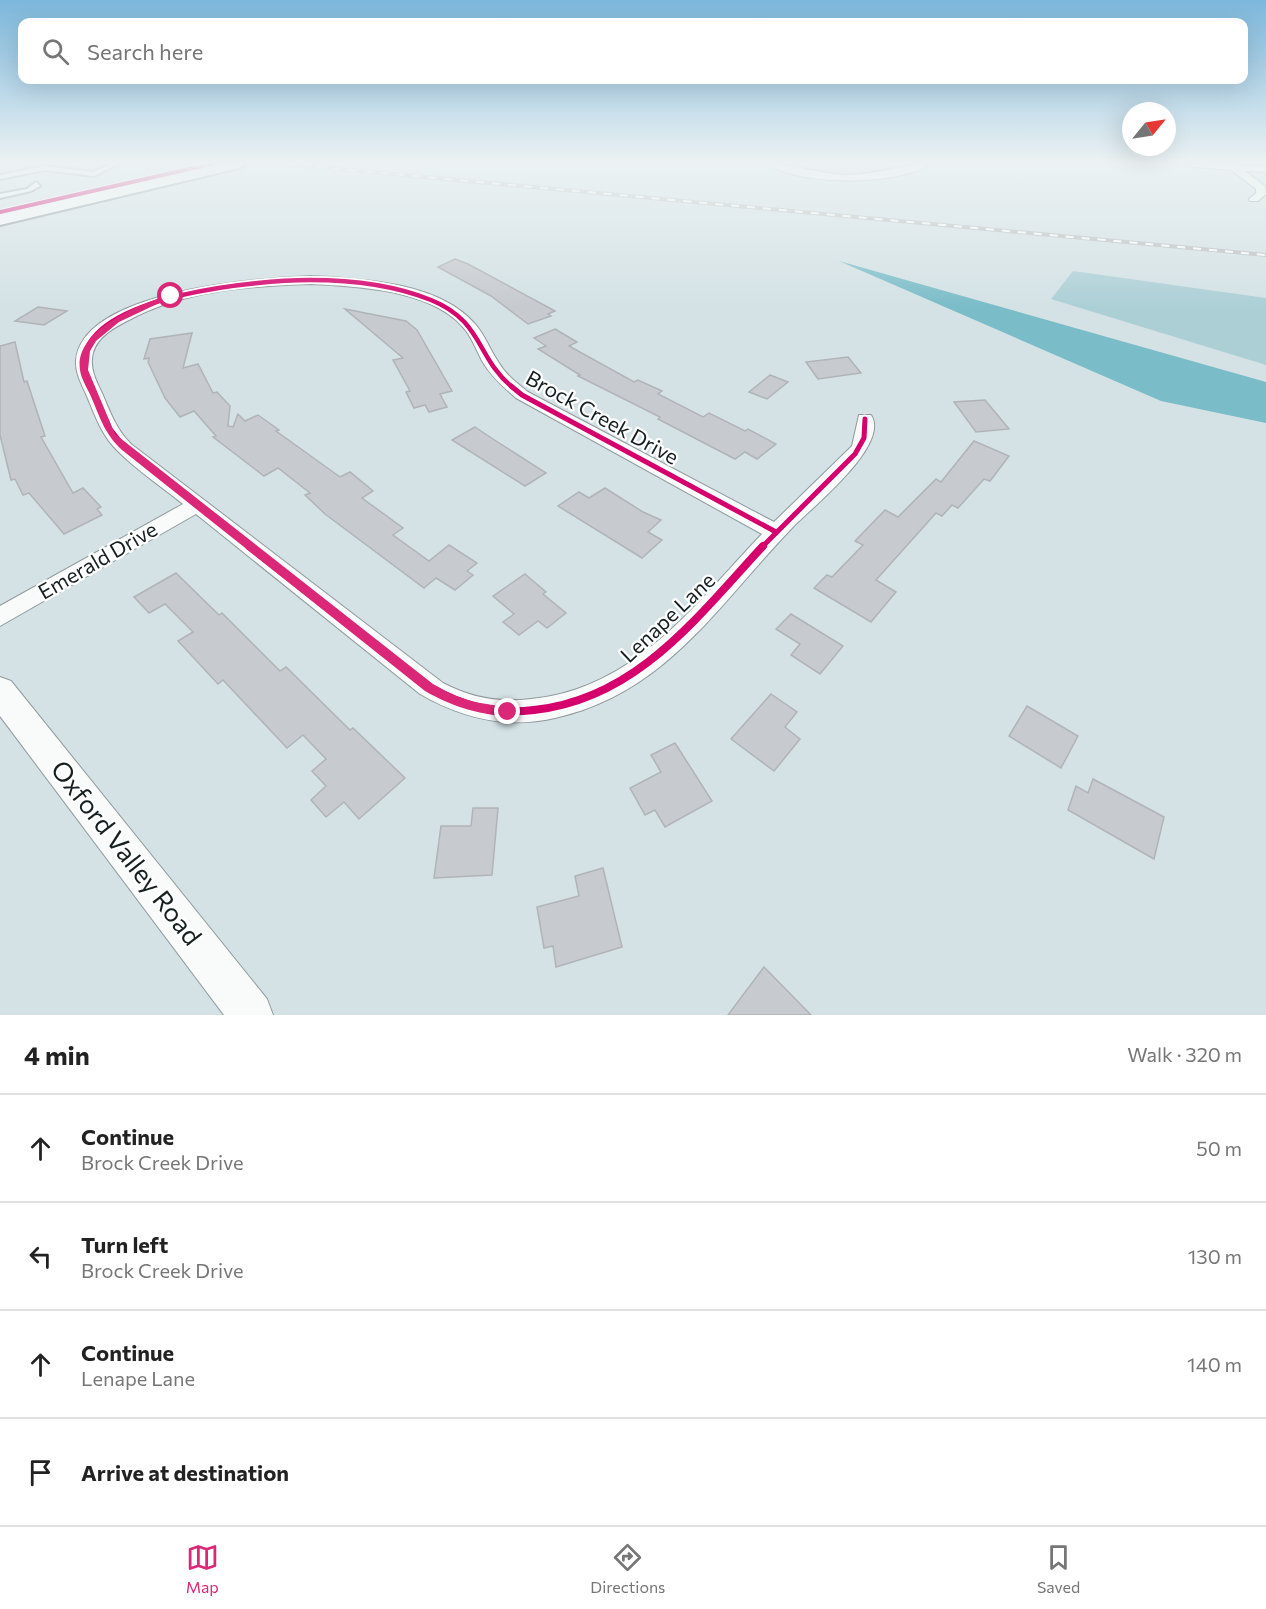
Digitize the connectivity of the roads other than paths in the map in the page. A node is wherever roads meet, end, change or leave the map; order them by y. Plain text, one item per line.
1 (37, 211) edge
2 (0, 220) edge
3 (865, 419) dead end
4 (197, 505) junction
5 (776, 532) junction
6 (0, 617) edge
7 (0, 691) edge
8 (251, 1015) edge

1 - 2 main road
3 - 5 street, Lenape Lane
4 - 5 street, Lenape Lane
4 - 5 street, Brock Creek Drive
4 - 6 street, Emerald Drive
7 - 8 street, Oxford Valley Road

